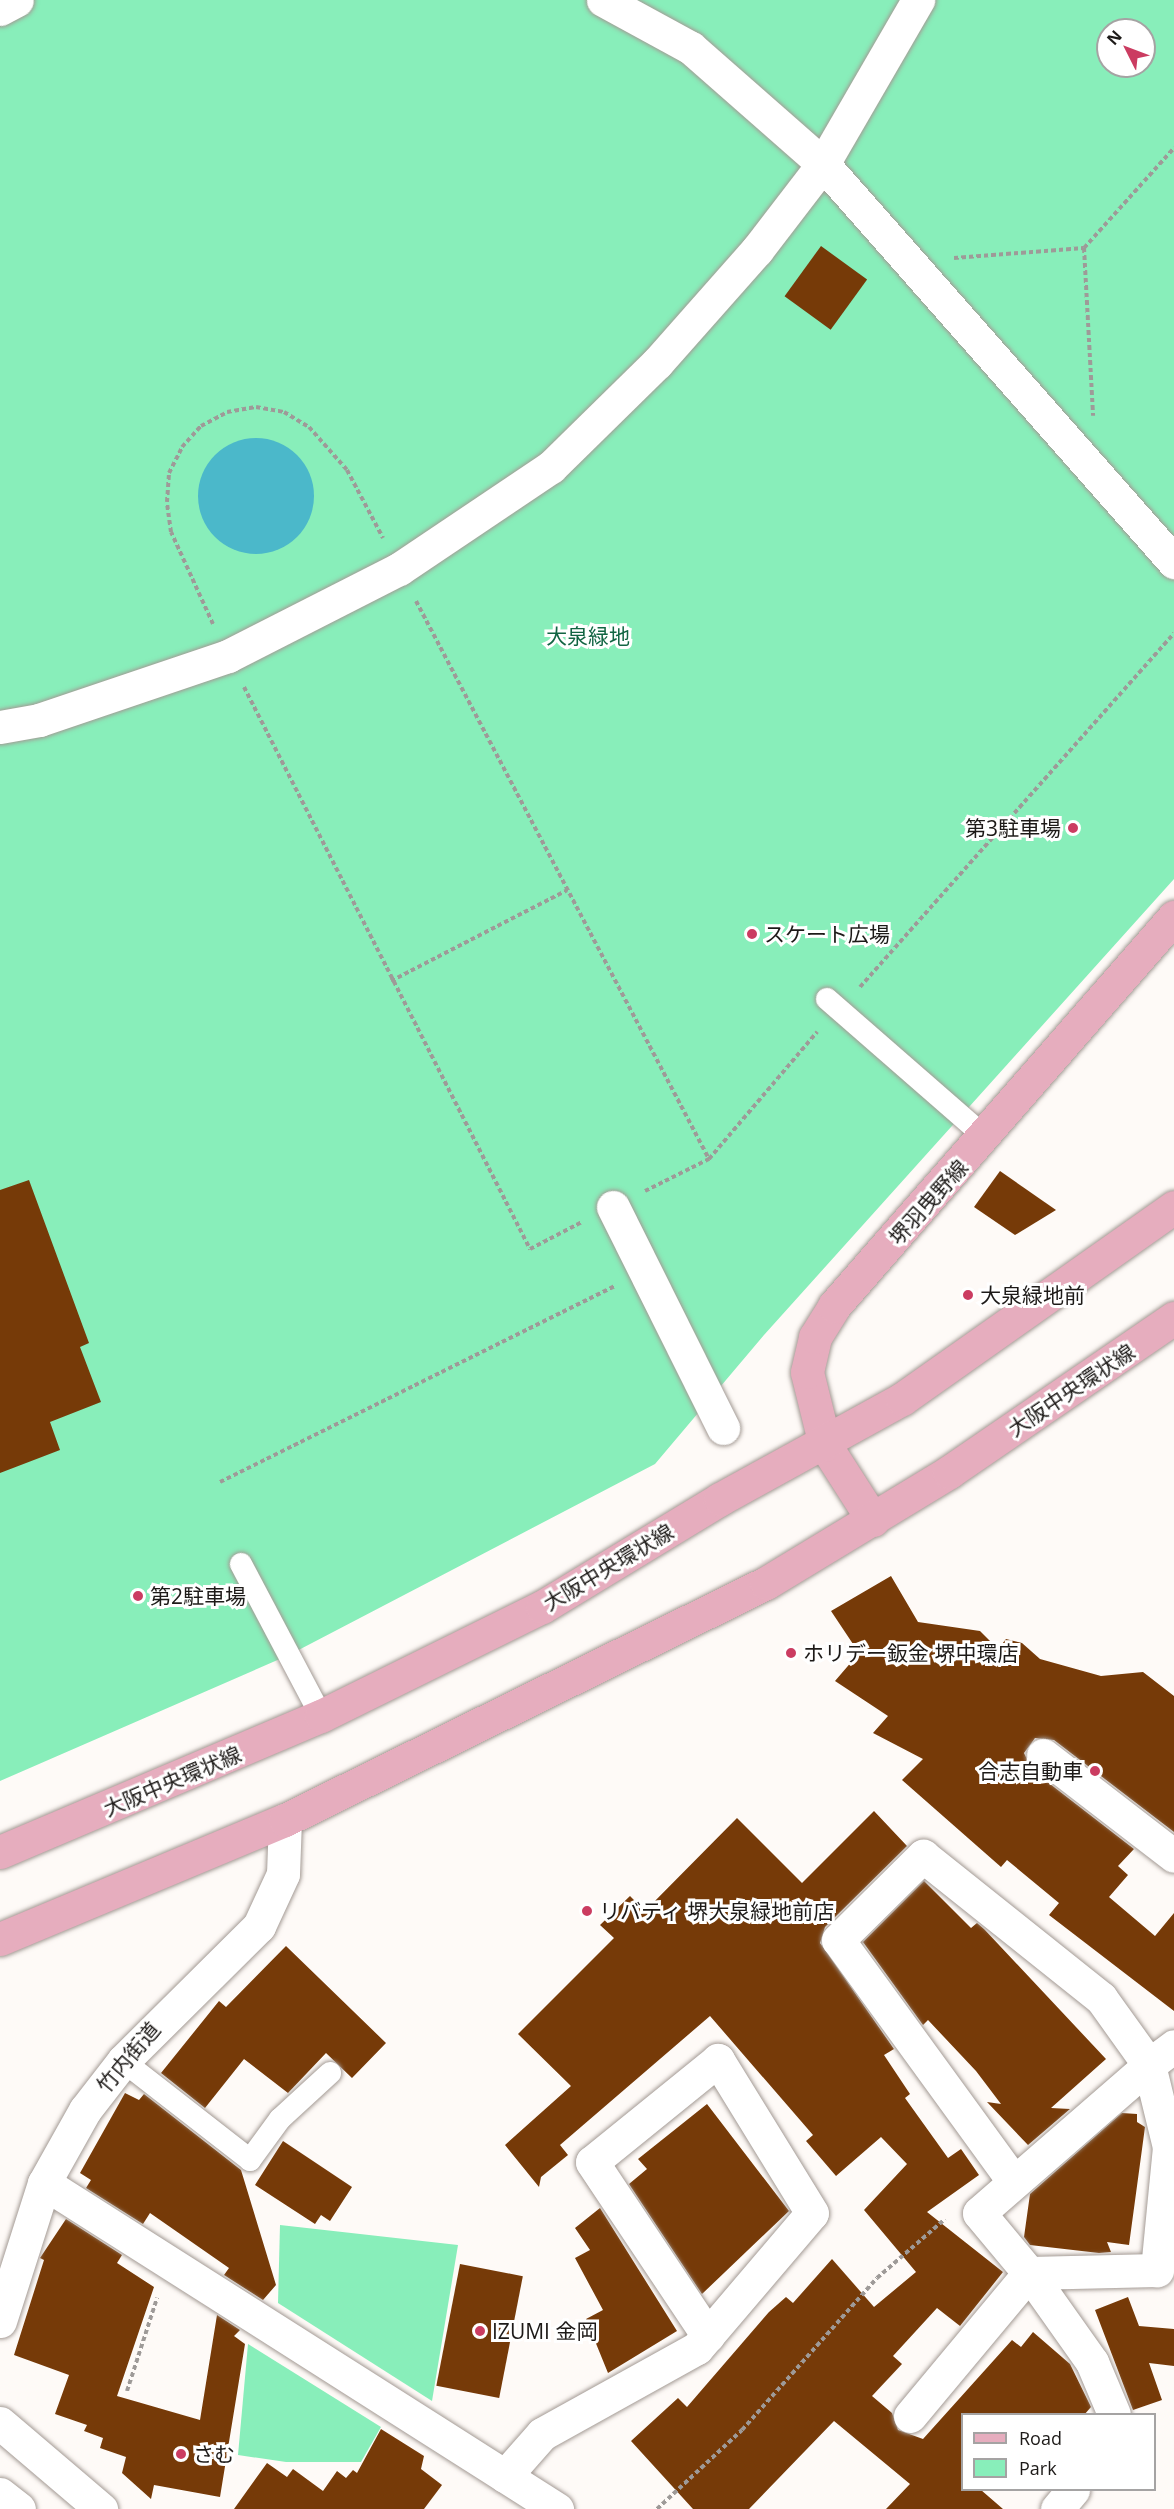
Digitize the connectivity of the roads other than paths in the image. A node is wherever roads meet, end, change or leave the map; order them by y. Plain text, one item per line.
1 (17, 0) edge
2 (603, 0) edge
3 (918, 0) edge
4 (0, 9) edge
5 (823, 164) junction
6 (1174, 562) edge
7 (0, 727) edge
8 (1174, 917) edge
9 (833, 1004) road end
10 (985, 1137) junction
11 (613, 1207) dead end
12 (1174, 1207) edge
13 (1174, 1318) edge
14 (723, 1428) dead end
15 (825, 1445) junction
16 (873, 1520) junction
17 (241, 1564) dead end
18 (321, 1716) junction
19 (1043, 1755) dead end
20 (285, 1820) junction
21 (0, 1852) edge
22 (1174, 1856) edge
23 (0, 1939) edge
24 (1162, 2056) edge
25 (123, 2061) junction
26 (330, 2073) dead end
27 (1014, 2182) junction
28 (44, 2183) junction
29 (1029, 2273) junction
30 (0, 2321) edge
31 (708, 2336) junction
32 (1113, 2413) edge
33 (910, 2416) dead end
34 (0, 2423) edge
35 (505, 2476) junction
36 (1072, 2491) edge
37 (0, 2494) edge
38 (19, 2509) edge
39 (101, 2509) edge
40 (557, 2509) edge
41 (1057, 2509) edge

1 - 4 street
2 - 5 street
3 - 5 street
5 - 6 street
5 - 7 street
8 - 10 main road, 堺羽曳野線
9 - 10 lane
10 - 15 main road, 堺羽曳野線
11 - 14 street
12 - 15 main road, 大阪中央環状線
13 - 16 main road, 大阪中央環状線
15 - 16 main road, 堺羽曳野線
15 - 18 main road, 大阪中央環状線
16 - 20 main road, 大阪中央環状線
17 - 18 lane
18 - 21 main road, 大阪中央環状線
19 - 22 street
20 - 23 main road, 大阪中央環状線
20 - 25 street, 竹内街道
24 - 27 street
24 - 27 street
24 - 29 street
25 - 26 lane
25 - 28 street, 竹内街道
27 - 29 street
28 - 30 street, 竹内街道
28 - 35 street
29 - 32 street
29 - 33 street
31 - 31 street
31 - 35 street
34 - 39 street
35 - 40 street
36 - 41 street
37 - 38 street

